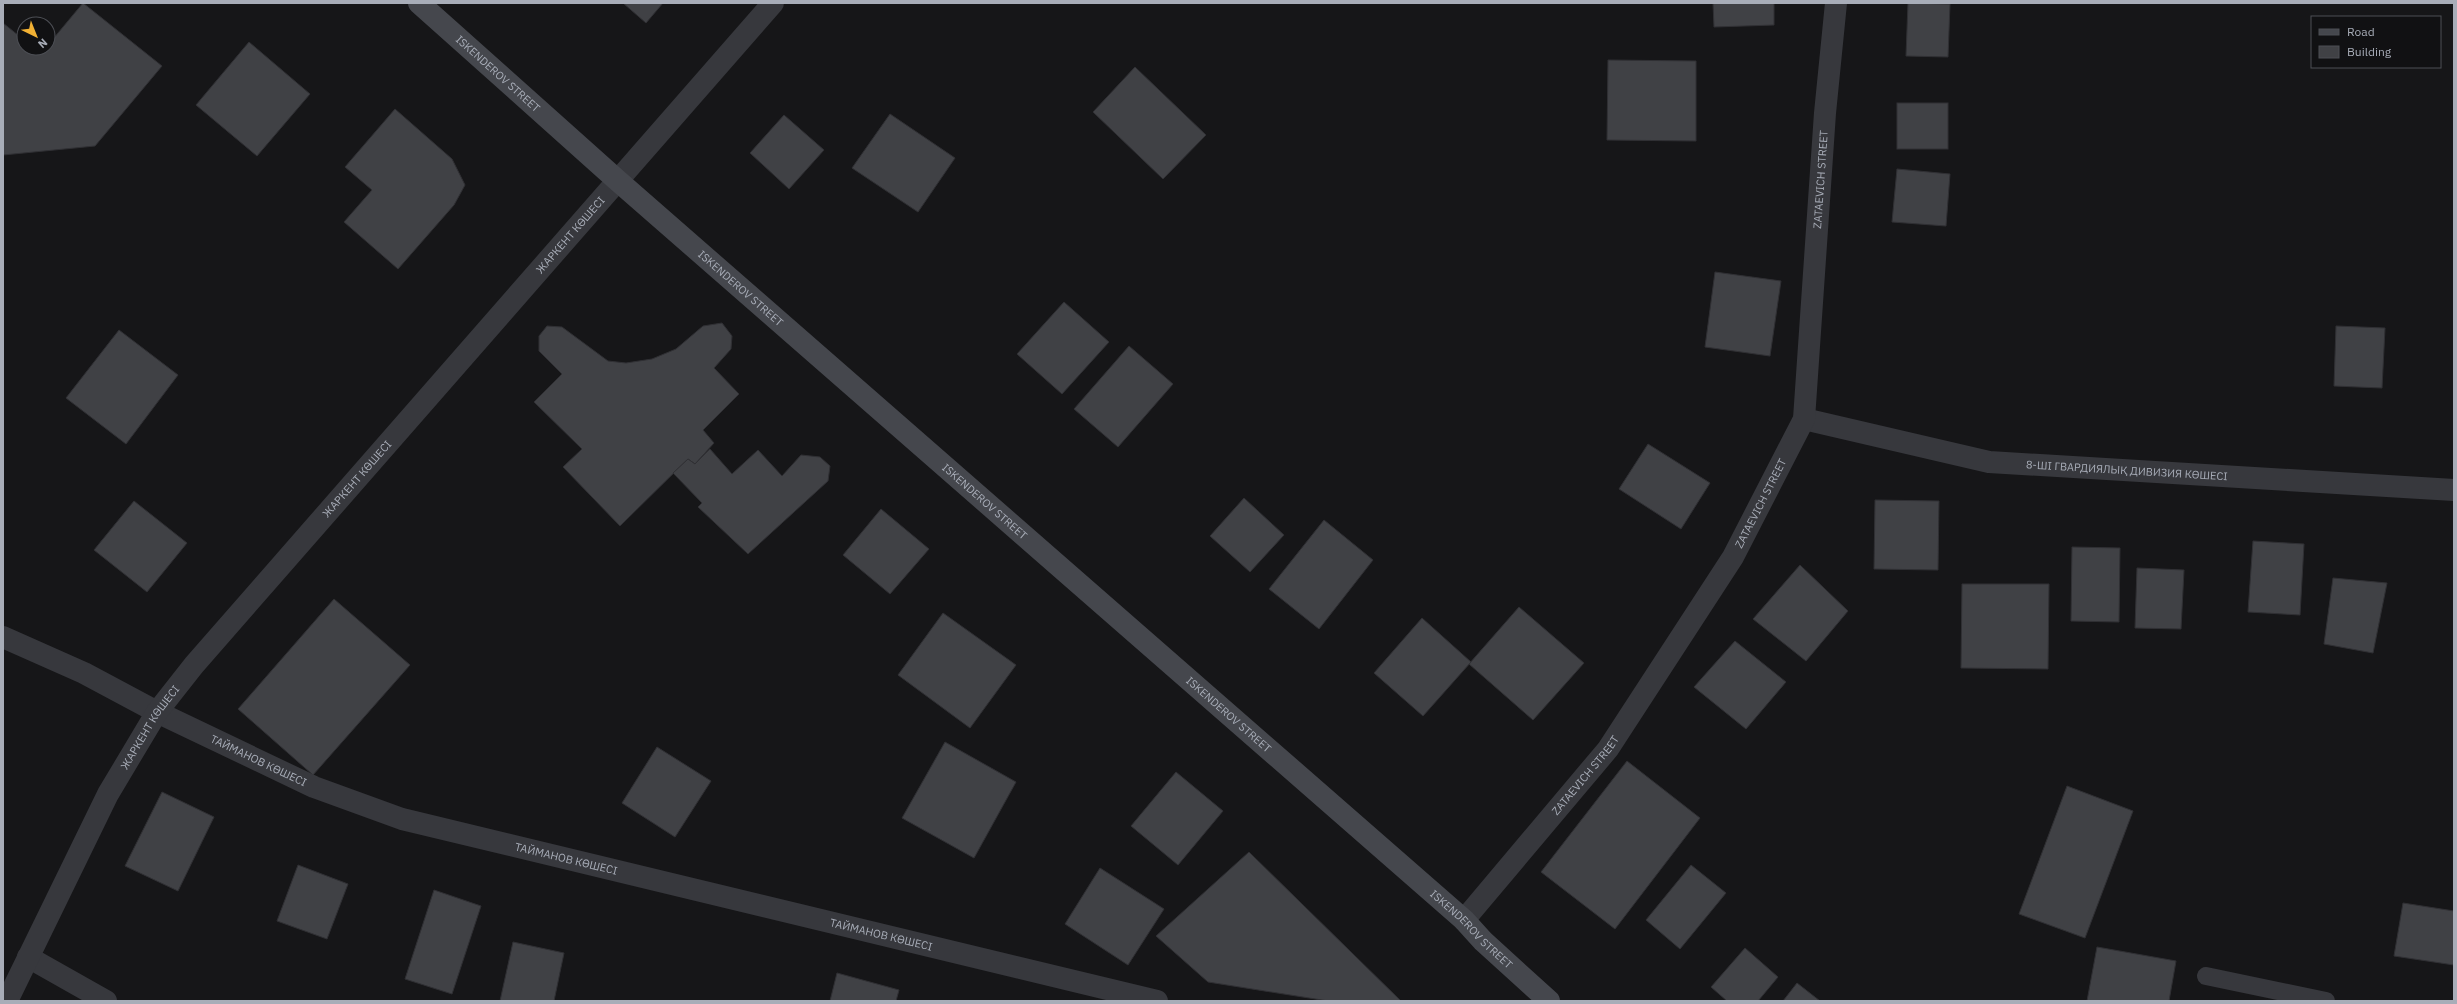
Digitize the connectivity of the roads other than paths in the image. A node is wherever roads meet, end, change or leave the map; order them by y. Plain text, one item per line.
1 (419, 3) edge
2 (773, 3) edge
3 (1836, 3) edge
4 (617, 180) junction
5 (1804, 419) junction
6 (2454, 490) edge
7 (3, 637) edge
8 (157, 712) junction
9 (1464, 920) junction
10 (28, 957) junction
11 (2206, 976) dead end
12 (1120, 997) edge
13 (7, 1001) edge
14 (106, 1001) edge
15 (1157, 1001) edge
16 (1549, 1001) edge
17 (2326, 1001) edge

1 - 4 street, ISKENDEROV STREET
2 - 4 street, ЖАРКЕНТ КӨШЕСІ
3 - 5 street, ZATAEVICH STREET
4 - 8 street, ЖАРКЕНТ КӨШЕСІ
4 - 9 street, ISKENDEROV STREET
5 - 6 street, 8-ШІ ГВАРДИЯЛЫҚ ДИВИЗИЯ КӨШЕСІ
5 - 9 street, ZATAEVICH STREET
7 - 8 street, ТАЙМАНОВ КӨШЕСІ
8 - 10 street, ЖАРКЕНТ КӨШЕСІ
8 - 12 street, ТАЙМАНОВ КӨШЕСІ
9 - 16 street, ISKENDEROV STREET
10 - 13 street, ЖАРКЕНТ КӨШЕСІ
10 - 14 street
11 - 17 lane
12 - 15 street, ТАЙМАНОВ КӨШЕСІ

